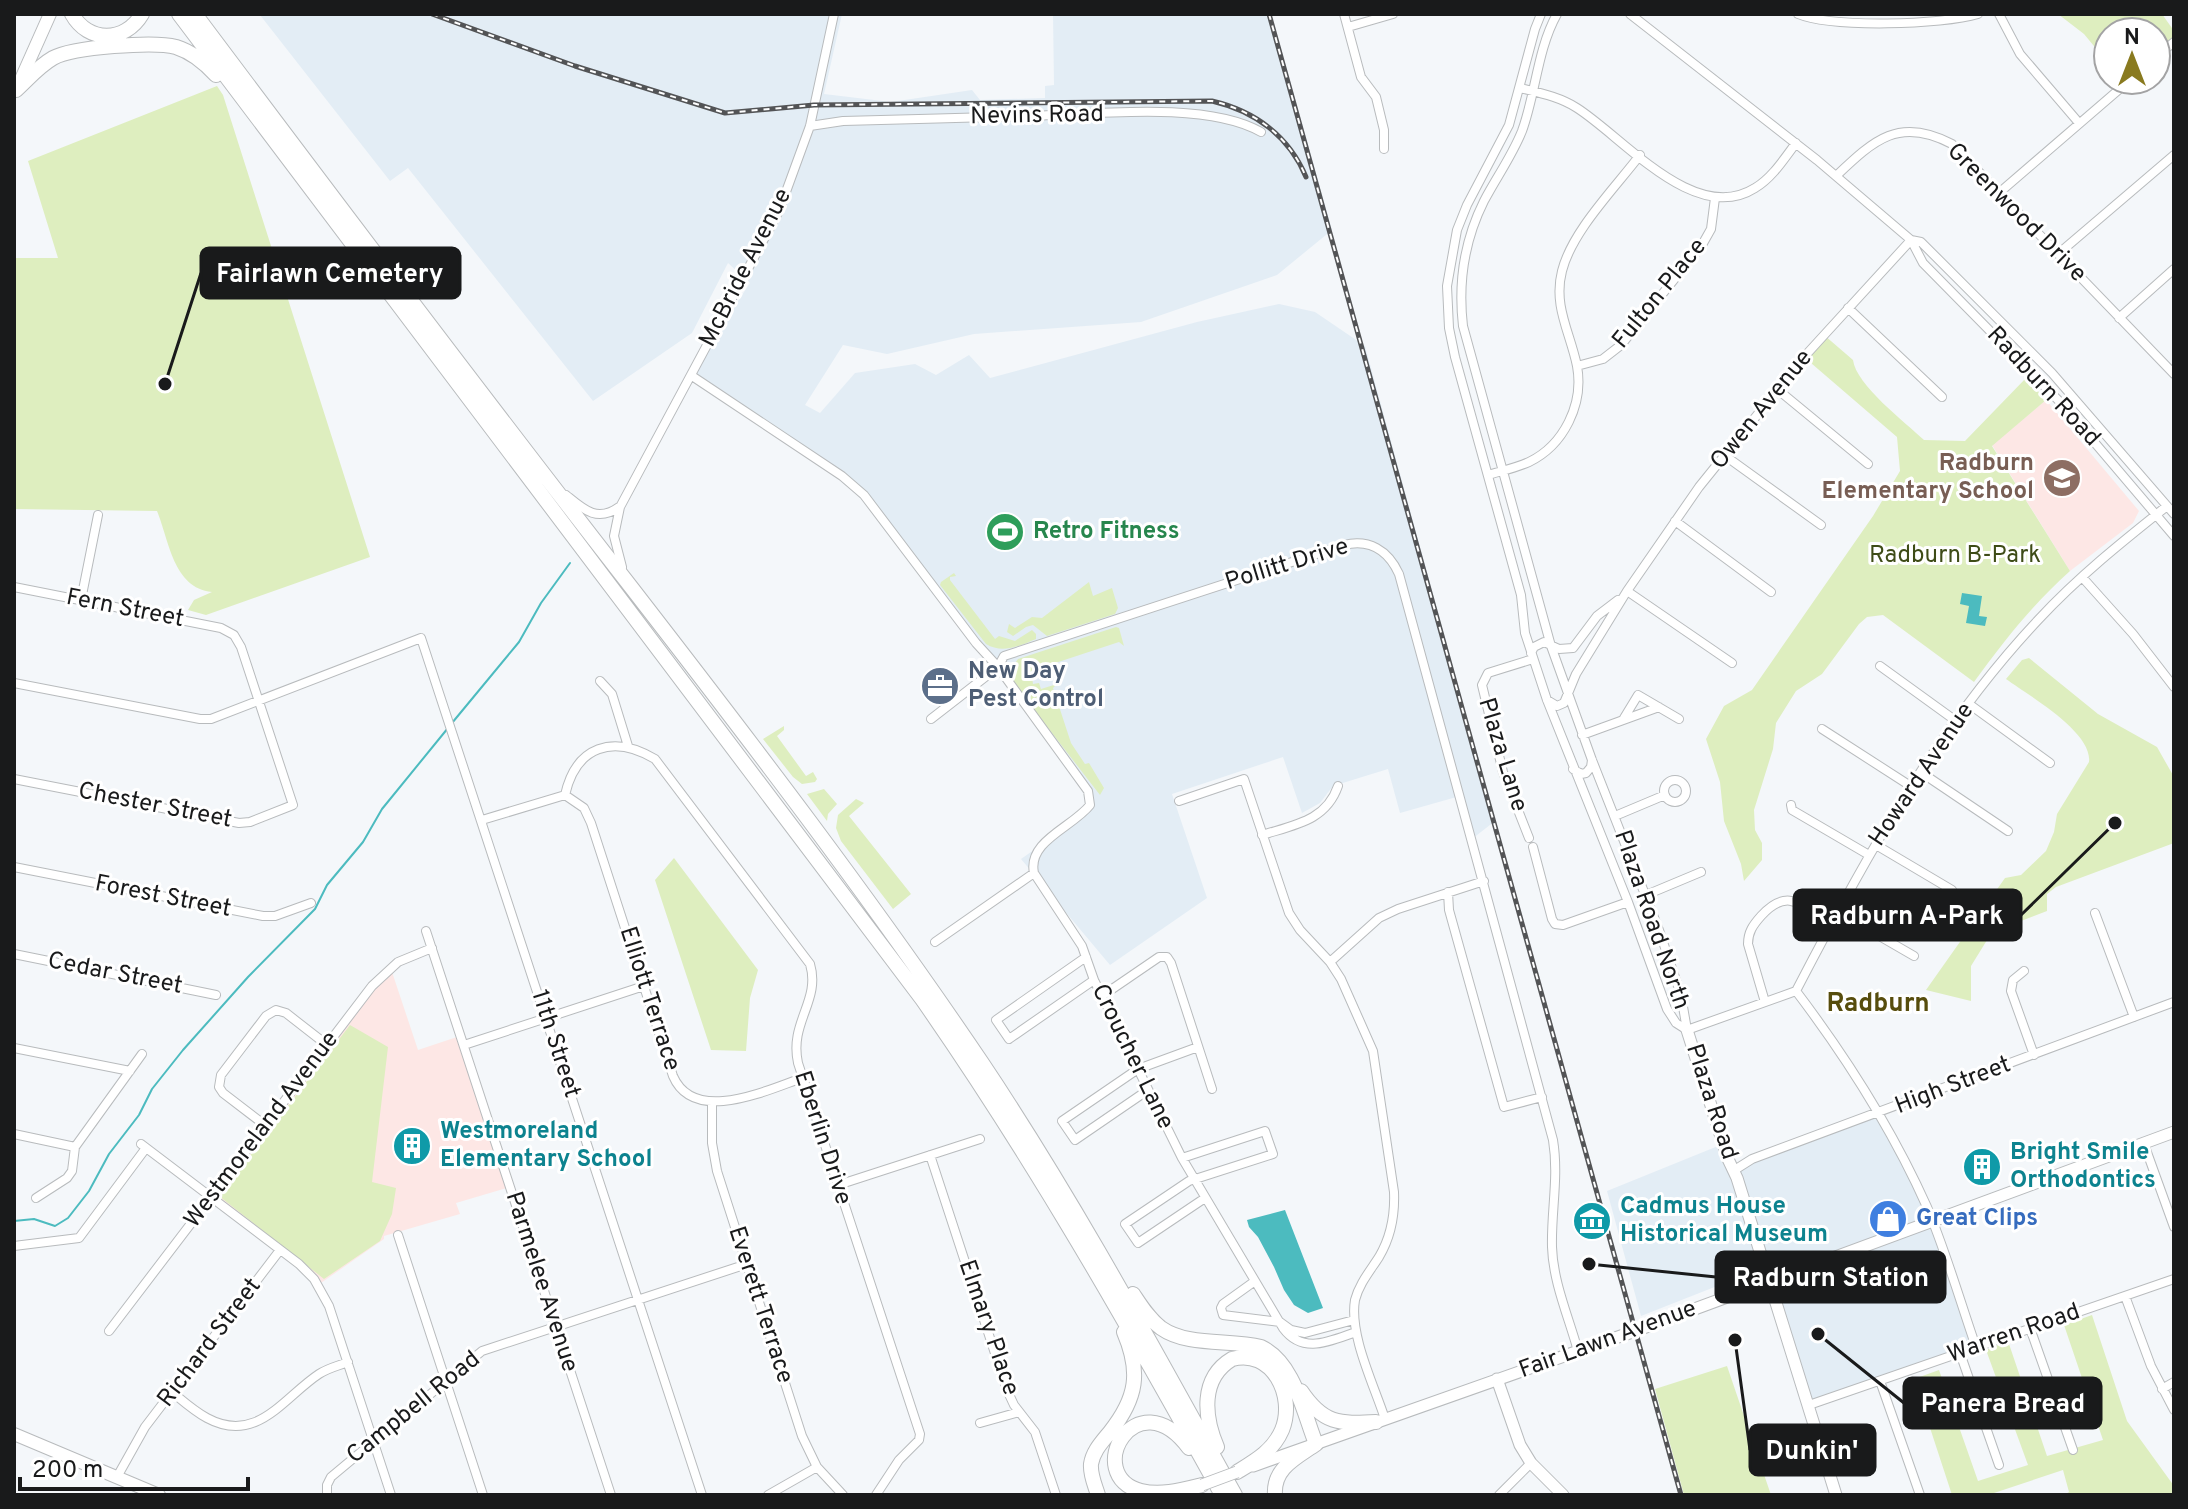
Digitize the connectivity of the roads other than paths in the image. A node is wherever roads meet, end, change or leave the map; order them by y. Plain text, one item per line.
1 (50, 14) edge
2 (72, 14) edge
3 (142, 14) edge
4 (179, 14) edge
5 (195, 14) edge
6 (206, 14) edge
7 (834, 14) edge
8 (1344, 14) edge
9 (1393, 14) edge
10 (1541, 14) edge
11 (1557, 14) edge
12 (1630, 14) edge
13 (1798, 14) edge
14 (1978, 14) edge
15 (1999, 14) edge
16 (1348, 27) junction
17 (1520, 88) junction
18 (1533, 91) junction
19 (15, 92) edge
20 (2111, 96) edge
21 (259, 97) junction
22 (2079, 123) junction
23 (810, 126) junction
24 (1261, 132) dead end
25 (1796, 143) junction
26 (1384, 149) dead end
27 (1640, 155) junction
28 (2174, 155) edge
29 (288, 157) junction
30 (1836, 176) junction
31 (2000, 192) junction
32 (1715, 198) junction
33 (1911, 240) junction
34 (2058, 254) junction
35 (2174, 269) edge
36 (1448, 271) junction
37 (1462, 272) junction
38 (1848, 308) junction
39 (2119, 318) junction
40 (1577, 366) junction
41 (2174, 374) edge
42 (692, 376) junction
43 (1777, 389) junction
44 (1942, 397) dead end
45 (1724, 455) junction
46 (1868, 464) dead end
47 (1501, 471) junction
48 (1488, 475) junction
49 (553, 485) junction
50 (2167, 506) junction
51 (620, 507) junction
52 (2156, 514) junction
53 (2174, 514) edge
54 (98, 515) dead end
55 (1675, 521) junction
56 (1821, 525) dead end
57 (2174, 536) edge
58 (2082, 577) junction
59 (629, 585) junction
60 (14, 587) edge
61 (1627, 591) junction
62 (1771, 592) dead end
63 (81, 600) junction
64 (1551, 646) junction
65 (1532, 656) junction
66 (1732, 663) dead end
67 (1880, 666) dead end
68 (998, 667) junction
69 (600, 681) dead end
70 (14, 683) edge
71 (2174, 687) edge
72 (1568, 696) junction
73 (1547, 700) junction
74 (259, 702) junction
75 (1969, 704) junction
76 (1659, 707) junction
77 (931, 719) dead end
78 (1624, 719) junction
79 (1679, 719) dead end
80 (1956, 721) junction
81 (1822, 729) dead end
82 (1582, 735) junction
83 (628, 746) junction
84 (1592, 760) junction
85 (2050, 763) dead end
86 (1572, 768) junction
87 (1922, 773) junction
88 (14, 779) edge
89 (1338, 786) dead end
90 (1602, 786) junction
91 (1912, 787) junction
92 (1582, 792) junction
93 (565, 795) junction
94 (1665, 795) dead end
95 (1179, 801) dead end
96 (1791, 805) dead end
97 (1615, 816) junction
98 (482, 820) junction
99 (2008, 831) dead end
100 (1262, 835) junction
101 (1876, 845) junction
102 (1627, 846) junction
103 (1608, 854) junction
104 (1869, 855) junction
105 (14, 867) edge
106 (1636, 869) junction
107 (1701, 872) dead end
108 (1034, 873) junction
109 (1618, 877) junction
110 (1484, 881) junction
111 (1952, 890) dead end
112 (1448, 892) junction
113 (1646, 895) junction
114 (1628, 902) junction
115 (311, 903) dead end
116 (1838, 912) junction
117 (2095, 913) dead end
118 (1831, 923) junction
119 (1657, 924) junction
120 (1639, 930) junction
121 (426, 931) dead end
122 (935, 942) dead end
123 (432, 948) junction
124 (14, 954) edge
125 (1914, 956) dead end
126 (1086, 957) junction
127 (1330, 962) junction
128 (2024, 971) dead end
129 (1094, 980) junction
130 (644, 986) junction
131 (1796, 991) junction
132 (216, 995) dead end
133 (1102, 996) junction
134 (1765, 1002) junction
135 (2173, 1004) edge
136 (2134, 1017) junction
137 (546, 1018) junction
138 (1687, 1030) junction
139 (327, 1045) junction
140 (464, 1045) junction
141 (1198, 1047) junction
142 (14, 1048) edge
143 (142, 1054) dead end
144 (2034, 1055) junction
145 (1138, 1069) junction
146 (130, 1071) junction
147 (802, 1078) junction
148 (1212, 1089) dead end
149 (1148, 1090) junction
150 (1542, 1097) junction
151 (712, 1102) junction
152 (1878, 1114) junction
153 (266, 1126) junction
154 (2174, 1132) edge
155 (14, 1134) edge
156 (980, 1139) dead end
157 (2144, 1144) junction
158 (75, 1147) junction
159 (930, 1155) junction
160 (1182, 1158) junction
161 (1733, 1171) junction
162 (1194, 1179) junction
163 (838, 1185) junction
164 (1063, 1191) junction
165 (211, 1197) junction
166 (36, 1198) dead end
167 (1205, 1198) junction
168 (1932, 1220) junction
169 (2174, 1227) edge
170 (398, 1235) dead end
171 (14, 1246) edge
172 (280, 1250) junction
173 (1090, 1259) junction
174 (747, 1264) junction
175 (2174, 1279) edge
176 (1255, 1281) junction
177 (1768, 1281) junction
178 (2125, 1296) junction
179 (638, 1299) junction
180 (1354, 1320) junction
181 (1280, 1322) junction
182 (556, 1326) junction
183 (2030, 1328) junction
184 (109, 1331) dead end
185 (1356, 1332) junction
186 (1976, 1347) junction
187 (1578, 1351) junction
188 (1960, 1353) junction
189 (348, 1362) junction
190 (1285, 1367) junction
191 (1497, 1379) junction
192 (445, 1380) junction
193 (1880, 1381) junction
194 (2174, 1382) edge
195 (2162, 1389) junction
196 (172, 1392) junction
197 (1809, 1405) junction
198 (2174, 1410) edge
199 (1019, 1412) junction
200 (1381, 1420) junction
201 (980, 1423) dead end
202 (14, 1434) edge
203 (374, 1441) junction
204 (1316, 1444) junction
205 (2073, 1450) dead end
206 (1531, 1463) junction
207 (1999, 1465) dead end
208 (817, 1467) junction
209 (1237, 1472) junction
210 (117, 1477) junction
211 (1202, 1485) junction
212 (159, 1495) edge
213 (327, 1495) edge
214 (391, 1495) edge
215 (483, 1495) edge
216 (611, 1495) edge
217 (702, 1495) edge
218 (768, 1495) edge
219 (843, 1495) edge
220 (876, 1495) edge
221 (1056, 1495) edge
222 (1098, 1495) edge
223 (1175, 1495) edge
224 (1221, 1495) edge
225 (1236, 1495) edge
226 (1275, 1495) edge
227 (1499, 1495) edge
228 (1563, 1495) edge
229 (1836, 1495) edge
230 (1920, 1495) edge

1 - 19 main road
2 - 3 highway
4 - 29 highway
5 - 21 highway
6 - 21 highway
7 - 23 street, McBride Avenue
8 - 16 street
9 - 16 street
10 - 17 street, Plaza Road North
11 - 18 street, Plaza Road North
12 - 25 street, Radburn Road
13 - 14 street
15 - 22 street
16 - 26 street
17 - 18 street
17 - 36 street, Plaza Road North
18 - 27 street
18 - 37 street, Plaza Road North
19 - 29 highway
20 - 22 street
21 - 49 highway
22 - 31 street
23 - 24 street, Nevins Road
23 - 42 street, McBride Avenue
25 - 30 street, Radburn Road
25 - 32 street
27 - 32 street
27 - 40 street
28 - 34 street
29 - 173 highway
30 - 31 street, Greenwood Drive
30 - 33 street, Radburn Road
31 - 34 street, Greenwood Drive
32 - 40 street, Fulton Place
33 - 38 street, Owen Avenue
33 - 50 street, Radburn Road
33 - 52 street, Radburn Road
34 - 39 street, Greenwood Drive
35 - 39 street
36 - 37 street
36 - 48 street, Plaza Road North
37 - 47 street, Plaza Road North
38 - 43 street, Owen Avenue
38 - 44 street
39 - 41 street, Greenwood Drive
40 - 47 street
42 - 51 street, McBride Avenue
42 - 68 street
43 - 45 street, Owen Avenue
43 - 46 street
45 - 55 street, Owen Avenue
45 - 56 street
47 - 48 street
47 - 64 street, Plaza Road North
48 - 65 street, Plaza Road North
49 - 51 street
49 - 59 highway
50 - 52 street, Howard Avenue
50 - 53 street, Radburn Road
51 - 59 street
52 - 57 street, Radburn Road
52 - 58 street, Howard Avenue
54 - 63 street
55 - 61 street, Owen Avenue
55 - 62 street
58 - 71 street
58 - 75 street, Howard Avenue
59 - 164 highway
60 - 63 street, Fern Street
61 - 64 street, Owen Avenue
61 - 66 street
61 - 72 street, Owen Avenue
63 - 74 street, Fern Street
64 - 65 street, Plaza Lane
64 - 72 street, Plaza Road North
65 - 73 street, Plaza Road North
65 - 114 street, Plaza Lane
67 - 80 street
68 - 77 street
68 - 108 street
68 - 110 street, Pollitt Drive
69 - 83 street
70 - 74 street
72 - 73 street
72 - 82 street, Plaza Road North
73 - 86 street, Plaza Road North
74 - 88 street, Chester Street
74 - 98 street, 11th Street
75 - 80 street, Howard Avenue
75 - 85 street
76 - 78 street
76 - 78 street
76 - 79 street
78 - 82 street
80 - 87 street, Howard Avenue
81 - 91 street
82 - 84 street, Plaza Road North
83 - 93 street
83 - 147 street, Eberlin Drive
84 - 86 street
84 - 90 street, Plaza Road North
86 - 92 street, Plaza Road North
87 - 91 street, Howard Avenue
87 - 99 street
89 - 100 street
90 - 92 street
90 - 97 street, Plaza Road North
91 - 101 street, Howard Avenue
92 - 103 street, Plaza Road North
93 - 98 street
93 - 130 street, Elliott Terrace
94 - 97 street
95 - 100 street
96 - 104 street
97 - 102 street, Plaza Road North
98 - 137 street, 11th Street
100 - 127 street
101 - 104 street, Howard Avenue
101 - 111 street
102 - 103 street
102 - 106 street, Plaza Road North
103 - 109 street, Plaza Road North
104 - 116 street, Howard Avenue
105 - 115 street, Forest Street
106 - 109 street
106 - 113 street, Plaza Road North
107 - 113 street
108 - 122 street
108 - 126 street, Croucher Lane
109 - 114 street, Plaza Road North
110 - 112 street
110 - 150 street, Pollitt Drive
112 - 127 street
112 - 150 street
113 - 119 street, Plaza Road North
114 - 120 street, Plaza Road North
116 - 118 street, Howard Avenue
116 - 125 street
117 - 136 street
118 - 131 street, Howard Avenue
118 - 134 street
119 - 120 street
119 - 138 street, Plaza Road North
120 - 138 street, Plaza Road North
121 - 123 street, Parmelee Avenue
123 - 139 street, Westmoreland Avenue
123 - 140 street, Parmelee Avenue
124 - 132 street, Cedar Street
126 - 129 street, Croucher Lane
126 - 129 street
127 - 180 street
128 - 144 street
129 - 133 street, Croucher Lane
130 - 137 street
130 - 151 street, Elliott Terrace
131 - 134 street
131 - 152 street
133 - 141 street
133 - 145 street, Croucher Lane
134 - 138 street
135 - 136 street, High Street
136 - 144 street, High Street
137 - 140 street
137 - 179 street, 11th Street
138 - 161 main road, Plaza Road
139 - 153 street, Westmoreland Avenue
139 - 153 street
140 - 182 street, Parmelee Avenue
141 - 145 street
141 - 148 street
142 - 146 street
143 - 146 street
144 - 152 street, High Street
145 - 149 street, Croucher Lane
145 - 149 street
146 - 158 street
147 - 151 street
147 - 163 street, Eberlin Drive
149 - 160 street, Croucher Lane
150 - 187 street, Pollitt Drive
151 - 174 street, Everett Terrace
152 - 161 street, High Street
152 - 168 street
153 - 165 street, Westmoreland Avenue
154 - 157 main road, Fair Lawn Avenue
155 - 158 street
156 - 159 street
157 - 168 main road, Fair Lawn Avenue
157 - 169 street
158 - 166 street
159 - 163 street
159 - 199 street, Elmary Place
160 - 162 street, Croucher Lane
160 - 162 street
161 - 177 main road, Plaza Road
162 - 167 street, Croucher Lane
162 - 167 street
163 - 220 street, Eberlin Drive
164 - 190 highway
164 - 225 highway
165 - 171 street
165 - 172 street
165 - 184 street, Westmoreland Avenue
167 - 176 street, Croucher Lane
168 - 177 main road, Fair Lawn Avenue
168 - 186 street
170 - 192 street
172 - 189 street
172 - 196 street, Richard Street
173 - 222 highway
173 - 224 highway
174 - 179 street, Campbell Road
174 - 208 street, Everett Terrace
175 - 178 street, Warren Road
176 - 181 street, Croucher Lane
176 - 181 street
177 - 187 main road, Fair Lawn Avenue
177 - 197 main road, Plaza Road
178 - 183 street, Warren Road
178 - 195 street
179 - 182 street, Campbell Road
179 - 217 street, 11th Street
180 - 181 street
180 - 185 street
181 - 185 street, Croucher Lane
182 - 192 street, Campbell Road
182 - 216 street, Parmelee Avenue
183 - 186 street, Warren Road
183 - 205 street
185 - 200 street
186 - 188 street, Warren Road
187 - 191 main road, Fair Lawn Avenue
188 - 193 street, Warren Road
188 - 207 street
189 - 196 street
189 - 203 street
190 - 200 highway
190 - 204 highway
191 - 200 main road, Fair Lawn Avenue
191 - 206 main road
192 - 203 street, Campbell Road
192 - 215 street
193 - 197 street, Warren Road
193 - 230 street
194 - 195 street
195 - 198 street
196 - 210 street, Richard Street
197 - 229 main road, Plaza Road
199 - 201 street
199 - 221 street, Elmary Place
200 - 204 main road, Fair Lawn Avenue
202 - 210 main road
203 - 213 street, Campbell Road
203 - 214 street
204 - 209 main road, Fair Lawn Avenue
204 - 226 highway
206 - 227 street
206 - 228 main road
208 - 218 street
208 - 219 street, Everett Terrace
209 - 211 main road, Fair Lawn Avenue, bridge
209 - 225 highway
210 - 212 main road
211 - 223 main road, Fair Lawn Avenue
211 - 224 highway

